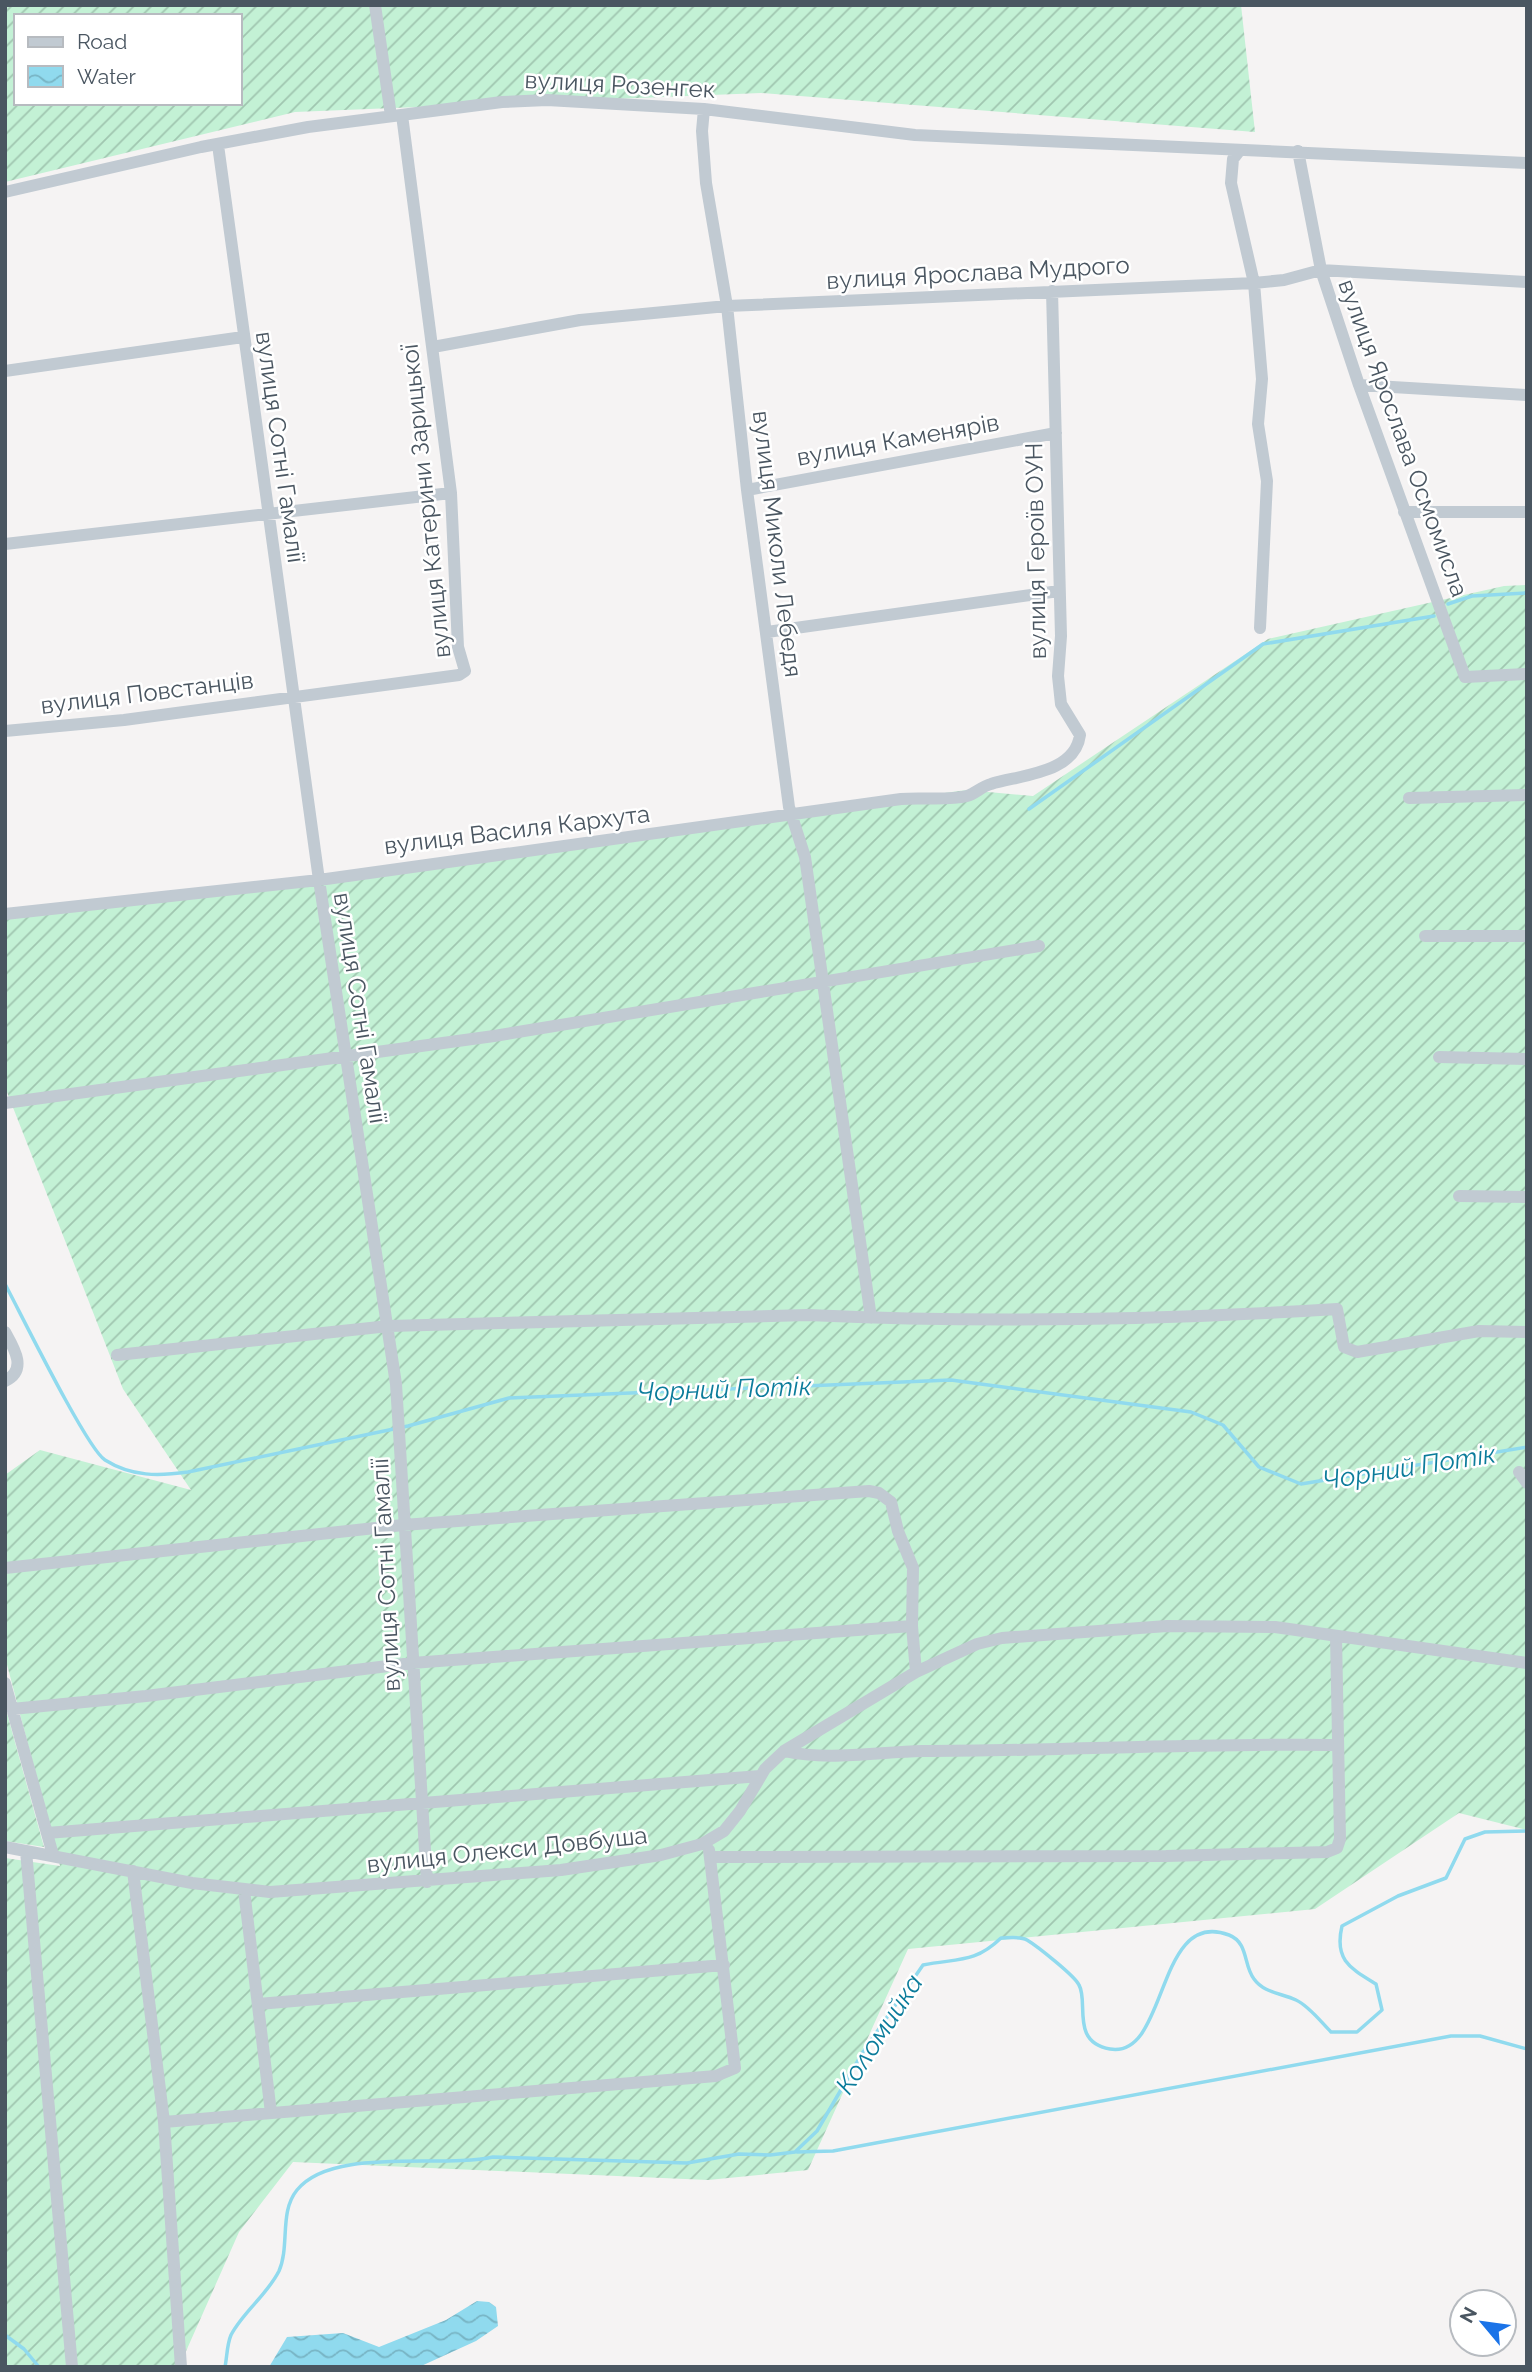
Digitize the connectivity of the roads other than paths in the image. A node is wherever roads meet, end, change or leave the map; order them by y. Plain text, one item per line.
1 (375, 5) edge
2 (704, 109) junction
3 (396, 116) junction
4 (218, 145) junction
5 (1240, 150) junction
6 (1298, 151) junction
7 (1527, 163) edge
8 (5, 192) edge
9 (1321, 270) junction
10 (1527, 282) edge
11 (1254, 283) junction
12 (1052, 291) junction
13 (727, 306) junction
14 (243, 337) junction
15 (433, 347) junction
16 (5, 371) edge
17 (1359, 385) junction
18 (1527, 394) edge
19 (1056, 433) junction
20 (747, 489) junction
21 (451, 493) junction
22 (1404, 512) junction
23 (1527, 512) edge
24 (267, 514) junction
25 (5, 544) edge
26 (1059, 591) junction
27 (1260, 628) dead end
28 (767, 632) junction
29 (1527, 674) edge
30 (295, 695) junction
31 (5, 731) edge
32 (1031, 777) joint
33 (1527, 796) edge
34 (1409, 798) dead end
35 (791, 814) junction
36 (319, 880) junction
37 (5, 914) edge
38 (1425, 936) dead end
39 (1527, 936) edge
40 (1039, 946) dead end
41 (822, 982) junction
42 (346, 1056) junction
43 (1439, 1057) dead end
44 (1527, 1059) edge
45 (5, 1103) edge
46 (1460, 1196) dead end
47 (1527, 1197) edge
48 (871, 1318) junction
49 (389, 1326) junction
50 (5, 1332) edge
51 (1527, 1332) edge
52 (117, 1355) dead end
53 (5, 1381) edge
54 (403, 1525) junction
55 (5, 1568) edge
56 (912, 1626) junction
57 (1336, 1636) junction
58 (1527, 1662) edge
59 (412, 1663) junction
60 (916, 1672) junction
61 (5, 1683) edge
62 (12, 1709) junction
63 (1336, 1745) junction
64 (784, 1751) junction
65 (760, 1776) junction
66 (421, 1802) junction
67 (47, 1833) junction
68 (708, 1842) junction
69 (5, 1847) edge
70 (26, 1851) junction
71 (53, 1856) junction
72 (711, 1857) junction
73 (133, 1871) junction
74 (427, 1882) junction
75 (244, 1890) junction
76 (724, 1965) junction
77 (257, 2004) junction
78 (271, 2113) junction
79 (164, 2122) junction
80 (72, 2367) edge
81 (181, 2367) edge

1 - 3 street, вулиця Катерини Зарицької
2 - 3 street, вулиця Розенгек
2 - 5 street, вулиця Розенгек
2 - 13 street, вулиця Миколи Лебедя
3 - 4 street, вулиця Розенгек
3 - 15 street, вулиця Катерини Зарицької
4 - 8 street, вулиця Розенгек
4 - 14 street, вулиця Сотні Гамалії
5 - 6 street, вулиця Розенгек
5 - 11 street
6 - 7 street, вулиця Розенгек
6 - 9 street, вулиця Ярослава Осмомисла
9 - 10 street, вулиця Ярослава Мудрого
9 - 11 street, вулиця Ярослава Мудрого
9 - 17 street, вулиця Ярослава Осмомисла
11 - 12 street, вулиця Ярослава Мудрого
11 - 27 street
12 - 13 street, вулиця Ярослава Мудрого
12 - 19 street, вулиця Героїв ОУН
13 - 15 street, вулиця Ярослава Мудрого
13 - 20 street, вулиця Миколи Лебедя
14 - 16 street
14 - 24 street, вулиця Сотні Гамалії
15 - 21 street, вулиця Катерини Зарицької
17 - 18 street
17 - 22 street, вулиця Ярослава Осмомисла
19 - 20 street, вулиця Каменярів
19 - 26 street, вулиця Героїв ОУН
20 - 28 street, вулиця Миколи Лебедя
21 - 24 street
21 - 30 street, вулиця Катерини Зарицької
22 - 23 street
22 - 29 street, вулиця Ярослава Осмомисла
24 - 25 street
24 - 30 street, вулиця Сотні Гамалії
26 - 28 street
26 - 32 street, вулиця Героїв ОУН
28 - 35 street, вулиця Миколи Лебедя
30 - 31 street, вулиця Повстанців
30 - 36 street, вулиця Сотні Гамалії
32 - 35 street, вулиця Василя Кархута
33 - 34 street
35 - 36 street, вулиця Василя Кархута
35 - 41 street, вулиця Миколи Лебедя
36 - 37 street, вулиця Василя Кархута
36 - 42 street, вулиця Сотні Гамалії
38 - 39 street
40 - 41 street
41 - 42 street
41 - 48 street, вулиця Миколи Лебедя
42 - 45 street
42 - 49 street, вулиця Сотні Гамалії
43 - 44 street
46 - 47 street
48 - 49 street
48 - 51 street
49 - 52 street
49 - 54 street, вулиця Сотні Гамалії
50 - 53 street
54 - 55 street
54 - 56 street
54 - 59 street, вулиця Сотні Гамалії
56 - 59 street
56 - 60 street
57 - 58 street, вулиця Олекси Довбуша
57 - 60 street, вулиця Олекси Довбуша
57 - 63 street
59 - 62 street
59 - 66 street, вулиця Сотні Гамалії
60 - 64 street, вулиця Олекси Довбуша
61 - 62 street
62 - 67 street
63 - 64 street
63 - 72 street
64 - 65 street, вулиця Олекси Довбуша
65 - 66 street
65 - 68 street, вулиця Олекси Довбуша
66 - 67 street
66 - 74 street, вулиця Сотні Гамалії
67 - 71 street
68 - 72 street
68 - 74 street, вулиця Олекси Довбуша
69 - 70 street, вулиця Олекси Довбуша
70 - 71 street, вулиця Олекси Довбуша
70 - 80 street
71 - 73 street, вулиця Олекси Довбуша
72 - 76 street
73 - 75 street, вулиця Олекси Довбуша
73 - 79 street
74 - 75 street, вулиця Олекси Довбуша
75 - 77 street
76 - 77 street
76 - 78 street
77 - 78 street
78 - 79 street
79 - 81 street

